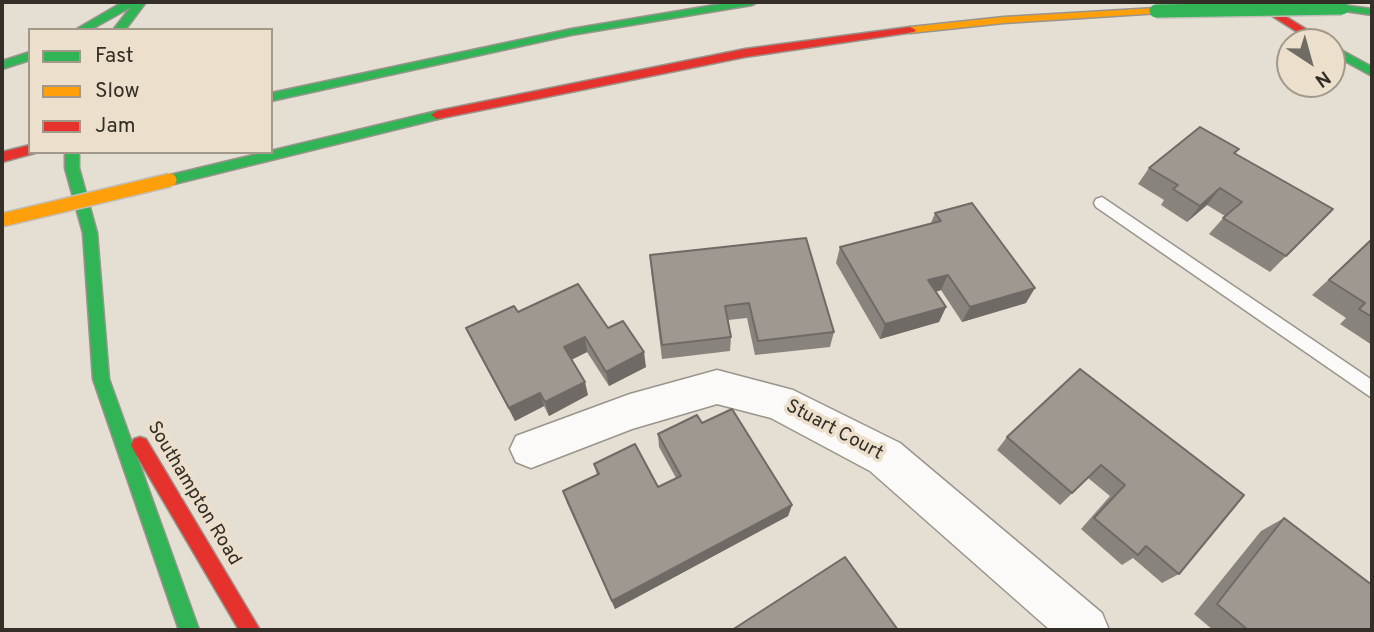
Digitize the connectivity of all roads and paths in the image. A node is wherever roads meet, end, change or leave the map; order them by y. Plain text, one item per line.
1 (131, 2) edge
2 (140, 2) edge
3 (752, 2) edge
4 (1255, 2) edge
5 (1372, 11) edge
6 (85, 28) edge
7 (120, 28) edge
8 (1298, 28) edge
9 (28, 57) edge
10 (1346, 57) edge
11 (2, 65) edge
12 (1372, 72) edge
13 (273, 97) edge
14 (28, 150) edge
15 (72, 154) edge
16 (2, 157) edge
17 (1102, 203) dead end
18 (2, 220) edge
19 (101, 379) junction
20 (1372, 390) edge
21 (531, 449) dead end
22 (1081, 629) edge
23 (189, 630) edge
24 (250, 630) edge

1 - 6 main road
2 - 7 main road
3 - 13 main road
4 - 8 main road
5 - 18 main road, bridge
9 - 11 main road
10 - 12 main road
14 - 16 main road
15 - 19 main road, Southampton Road
17 - 20 lane
19 - 23 main road, Southampton Road
19 - 24 main road, Southampton Road
21 - 22 street, Stuart Court

